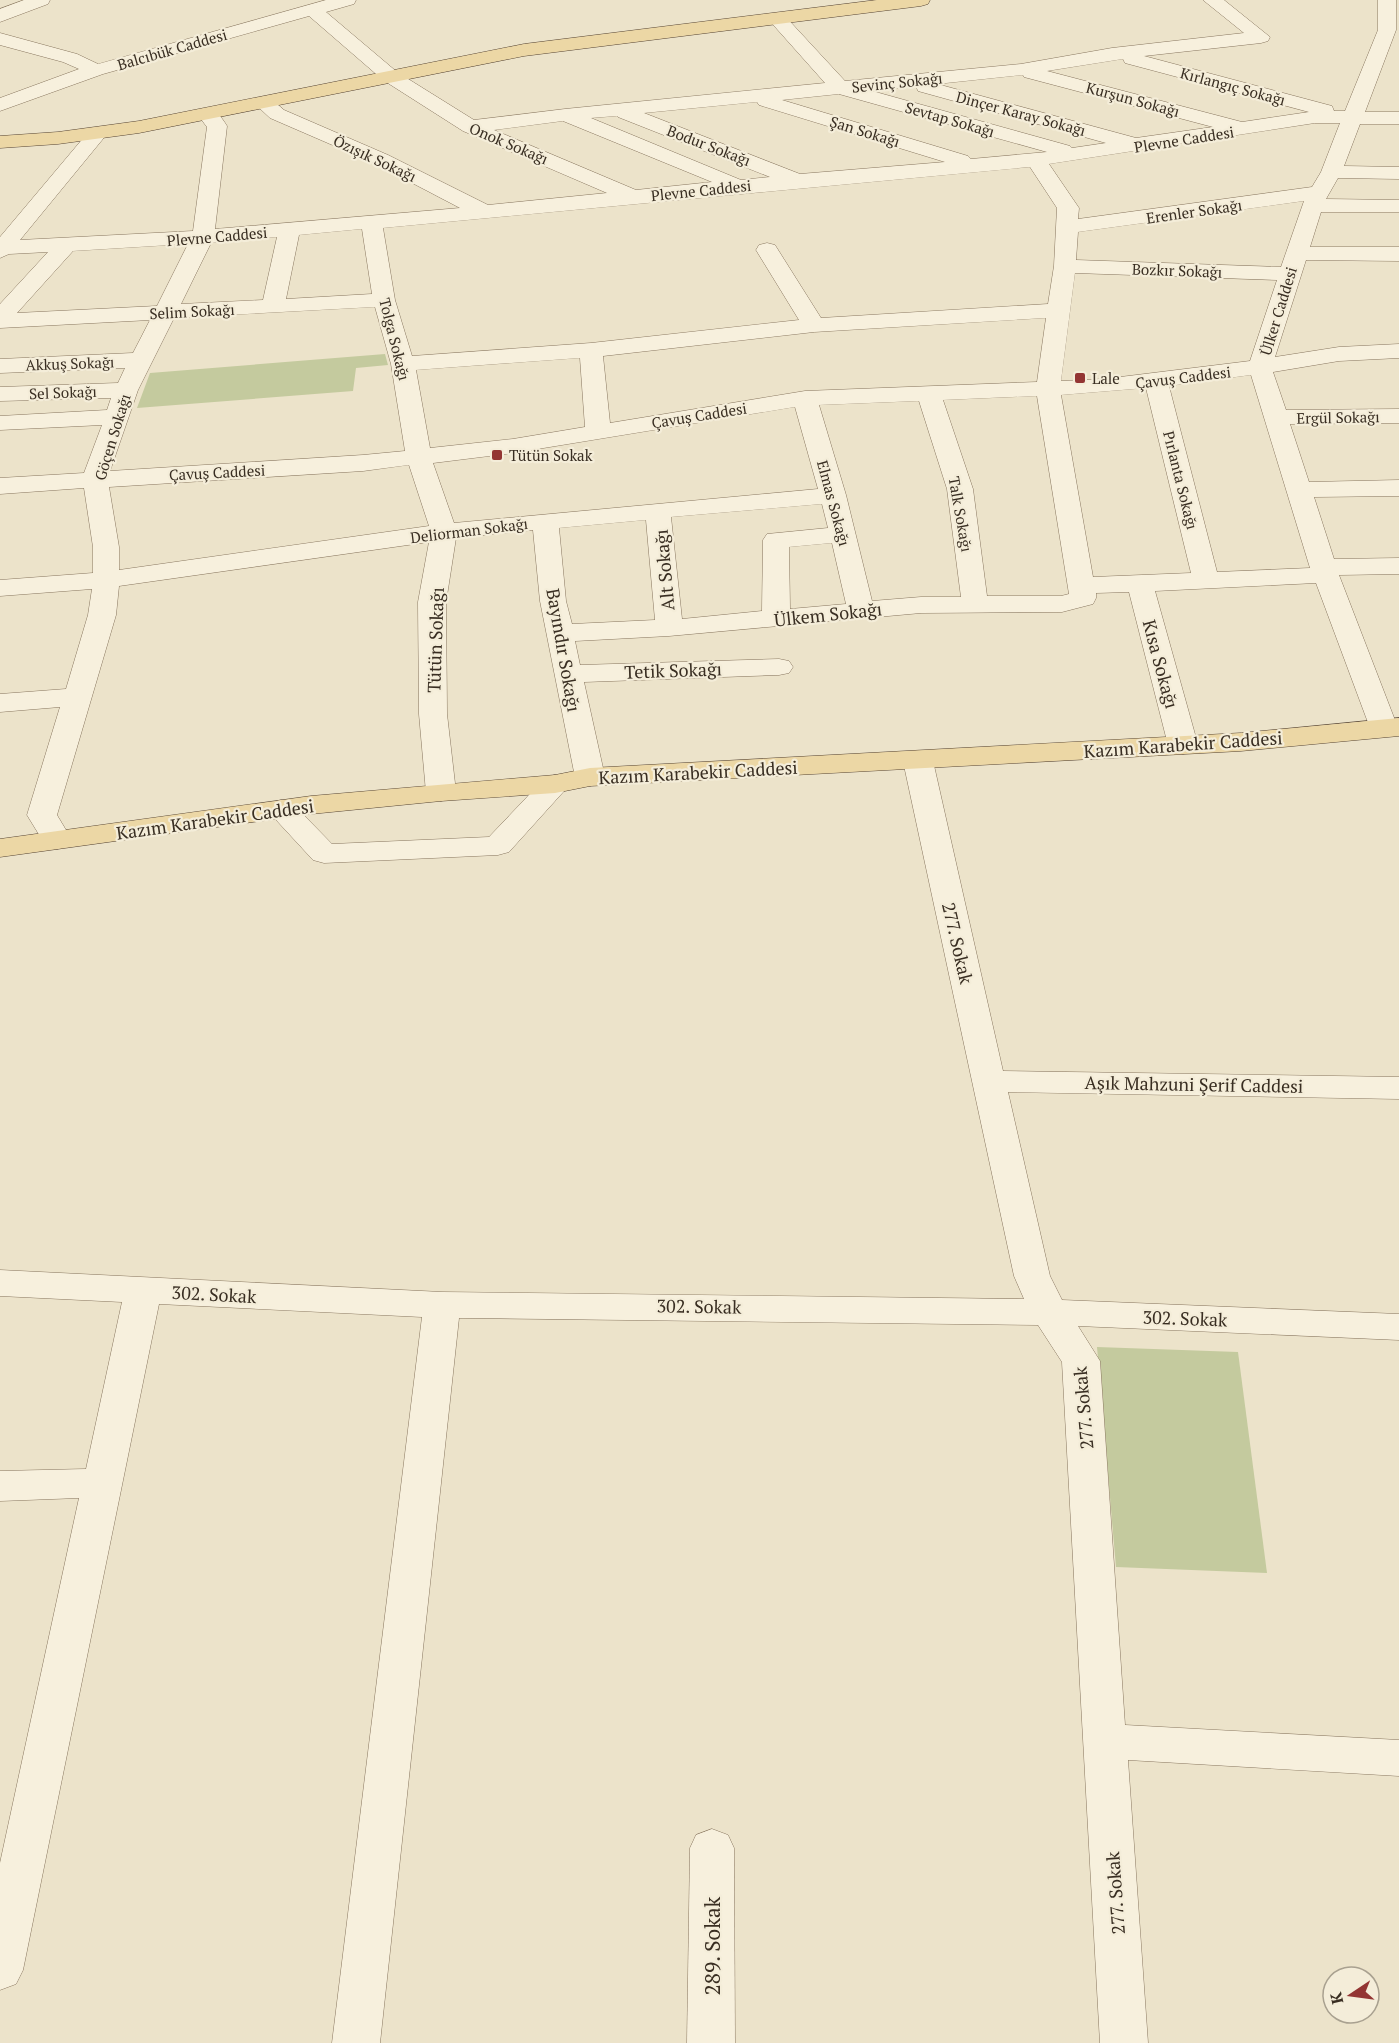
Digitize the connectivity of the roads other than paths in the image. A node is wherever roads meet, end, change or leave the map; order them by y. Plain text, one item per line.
1 (41, 0) edge
2 (346, 0) edge
3 (921, 0) edge
4 (1212, 0) edge
5 (1387, 0) edge
6 (314, 10) junction
7 (782, 12) edge
8 (0, 16) edge
9 (0, 39) edge
10 (1112, 54) junction
11 (96, 70) junction
12 (1021, 70) junction
13 (390, 76) junction
14 (902, 81) junction
15 (840, 88) junction
16 (753, 97) junction
17 (264, 103) junction
18 (0, 105) edge
19 (618, 110) junction
20 (207, 114) junction
21 (565, 115) junction
22 (1353, 117) junction
23 (1399, 118) edge
24 (470, 127) junction
25 (1245, 129) junction
26 (97, 134) junction
27 (0, 142) edge
28 (1140, 146) junction
29 (1080, 155) junction
30 (1036, 160) junction
31 (977, 165) junction
32 (1331, 172) junction
33 (1399, 173) edge
34 (800, 180) junction
35 (739, 186) junction
36 (635, 197) junction
37 (1316, 199) junction
38 (1399, 206) edge
39 (486, 212) junction
40 (371, 221) junction
41 (1068, 226) junction
42 (290, 230) junction
43 (203, 237) junction
44 (65, 246) junction
45 (1, 249) edge
46 (767, 250) dead end
47 (1399, 254) edge
48 (1293, 263) junction
49 (1065, 266) junction
50 (384, 300) junction
51 (273, 306) junction
52 (1058, 310) junction
53 (167, 312) junction
54 (0, 320) edge
55 (814, 325) junction
56 (591, 350) junction
57 (1399, 351) edge
58 (140, 360) junction
59 (403, 364) junction
60 (0, 366) edge
61 (1260, 367) junction
62 (1156, 381) junction
63 (1048, 387) junction
64 (126, 390) junction
65 (928, 392) junction
66 (0, 394) edge
67 (805, 398) junction
68 (1399, 416) edge
69 (117, 417) junction
70 (1277, 417) junction
71 (0, 423) edge
72 (598, 431) junction
73 (420, 457) junction
74 (95, 479) junction
75 (0, 486) edge
76 (1399, 488) edge
77 (1299, 490) junction
78 (833, 495) junction
79 (658, 511) junction
80 (545, 520) junction
81 (444, 532) junction
82 (843, 534) junction
83 (1399, 566) edge
84 (1325, 571) junction
85 (106, 580) junction
86 (1206, 580) junction
87 (1140, 584) junction
88 (1082, 586) junction
89 (0, 588) edge
90 (975, 604) junction
91 (861, 610) junction
92 (776, 620) junction
93 (669, 628) junction
94 (560, 633) junction
95 (779, 667) dead end
96 (567, 674) junction
97 (78, 697) junction
98 (0, 703) edge
99 (1392, 728) edge
100 (1183, 745) junction
101 (918, 761) junction
102 (590, 777) junction
103 (555, 784) junction
104 (441, 792) junction
105 (281, 809) junction
106 (57, 840) junction
107 (0, 848) edge
108 (989, 1081) junction
109 (1399, 1088) edge
110 (0, 1283) edge
111 (144, 1290) junction
112 (441, 1305) junction
113 (1049, 1312) junction
114 (1399, 1327) edge
115 (103, 1483) junction
116 (0, 1486) edge
117 (1105, 1741) junction
118 (1399, 1758) edge
119 (712, 1848) dead end
120 (0, 1970) edge
121 (356, 2043) edge
122 (711, 2043) edge
123 (1124, 2043) edge

1 - 8 street
2 - 6 street, Balcıbük Caddesi
3 - 7 main road
4 - 10 street, Sevinç Sokağı
5 - 22 street, Ülker Caddesi
6 - 11 street, Balcıbük Caddesi
6 - 13 street, Onok Sokağı
7 - 13 main road
7 - 15 street
9 - 11 street
10 - 12 street, Sevinç Sokağı
10 - 22 street, Kırlangıç Sokağı
11 - 18 street, Balcıbük Caddesi
12 - 14 street, Sevinç Sokağı
12 - 25 street, Kurşun Sokağı
13 - 17 main road
13 - 24 street, Onok Sokağı
14 - 15 street, Sevinç Sokağı
14 - 28 street, Dinçer Karay Sokağı
15 - 16 street, Sevinç Sokağı
15 - 29 street, Sevtap Sokağı
16 - 19 street, Sevinç Sokağı
16 - 31 street, Şan Sokağı
17 - 20 main road
17 - 39 street, Özışık Sokağı
19 - 21 street, Sevinç Sokağı
19 - 34 street, Bodur Sokağı
20 - 26 main road
20 - 43 street, Göçen Sokağı
21 - 24 street, Sevinç Sokağı
21 - 35 street
22 - 23 street, Plevne Caddesi
22 - 25 street, Plevne Caddesi
22 - 32 street, Ülker Caddesi
24 - 36 street, Onok Sokağı
25 - 28 street, Plevne Caddesi
26 - 27 main road
26 - 45 street
28 - 29 street, Plevne Caddesi
29 - 30 street, Plevne Caddesi
30 - 31 street, Plevne Caddesi
30 - 41 street
31 - 34 street, Plevne Caddesi
32 - 33 street
32 - 37 street, Ülker Caddesi
34 - 35 street, Plevne Caddesi
35 - 36 street, Plevne Caddesi
36 - 39 street, Plevne Caddesi
37 - 38 street, Erenler Sokağı
37 - 41 street, Erenler Sokağı
37 - 48 street, Ülker Caddesi
39 - 40 street, Plevne Caddesi
40 - 42 street, Plevne Caddesi
40 - 50 street, Tolga Sokağı
41 - 49 street
42 - 43 street, Plevne Caddesi
42 - 51 street
43 - 44 street, Plevne Caddesi
43 - 53 street, Göçen Sokağı
44 - 45 street, Plevne Caddesi
44 - 54 street
46 - 55 street
47 - 48 street, Bozkır Sokağı
48 - 49 street, Bozkır Sokağı
48 - 61 street, Ülker Caddesi
49 - 52 street
50 - 51 street, Selim Sokağı
50 - 59 street, Tolga Sokağı
51 - 53 street, Selim Sokağı
52 - 55 street
52 - 63 street
53 - 54 street, Selim Sokağı
53 - 58 street, Göçen Sokağı
55 - 56 street
56 - 59 street
56 - 72 street
57 - 61 street, Çavuş Caddesi
58 - 60 street, Akkuş Sokağı
58 - 64 street, Göçen Sokağı
59 - 73 street, Tolga Sokağı
61 - 62 street, Çavuş Caddesi
61 - 70 street, Ülker Caddesi
62 - 63 street, Çavuş Caddesi
62 - 86 street, Pırlanta Sokağı
63 - 65 street, Çavuş Caddesi
63 - 88 street
64 - 66 street, Sel Sokağı
64 - 69 street, Göçen Sokağı
65 - 67 street, Çavuş Caddesi
65 - 90 street, Talk Sokağı
67 - 72 street, Çavuş Caddesi
67 - 78 street, Elmas Sokağı
68 - 70 street, Ergül Sokağı
69 - 71 street
69 - 74 street, Göçen Sokağı
70 - 77 street, Ülker Caddesi
72 - 73 street, Çavuş Caddesi
73 - 74 street, Çavuş Caddesi
73 - 81 street, Tütün Sokağı
74 - 75 street, Çavuş Caddesi
74 - 85 street, Göçen Sokağı
76 - 77 street
77 - 84 street, Ülker Caddesi
78 - 79 street, Deliorman Sokağı
78 - 82 street, Elmas Sokağı
79 - 80 street, Deliorman Sokağı
79 - 93 street, Alt Sokağı
80 - 81 street, Deliorman Sokağı
80 - 94 street, Bayındır Sokağı
81 - 85 street, Deliorman Sokağı
81 - 104 street, Tütün Sokağı
82 - 91 street, Elmas Sokağı
82 - 92 street
83 - 84 street
84 - 86 street
84 - 99 street, Ülker Caddesi
85 - 89 street, Deliorman Sokağı
85 - 97 street, Göçen Sokağı
86 - 87 street
87 - 88 street
87 - 100 street, Kısa Sokağı
88 - 90 street, Ülkem Sokağı
90 - 91 street, Ülkem Sokağı
91 - 92 street, Ülkem Sokağı
92 - 93 street, Ülkem Sokağı
93 - 94 street, Ülkem Sokağı
94 - 96 street, Bayındır Sokağı
95 - 96 street, Tetik Sokağı
96 - 102 street, Bayındır Sokağı
97 - 98 street
97 - 106 street, Göçen Sokağı
99 - 100 main road, Kazım Karabekir Caddesi
100 - 101 main road, Kazım Karabekir Caddesi
101 - 102 main road, Kazım Karabekir Caddesi
101 - 108 street, 277. Sokak
102 - 103 main road, Kazım Karabekir Caddesi
103 - 104 main road, Kazım Karabekir Caddesi
103 - 105 street
104 - 105 main road, Kazım Karabekir Caddesi
105 - 106 main road, Kazım Karabekir Caddesi
106 - 107 main road, Kazım Karabekir Caddesi
108 - 109 street, Aşık Mahzuni Şerif Caddesi
108 - 113 street, 277. Sokak
110 - 111 street, 302. Sokak
111 - 112 street, 302. Sokak
111 - 115 street
112 - 113 street, 302. Sokak
112 - 121 street
113 - 114 street, 302. Sokak
113 - 117 street, 277. Sokak
115 - 116 street
115 - 120 street
117 - 118 street
117 - 123 street, 277. Sokak
119 - 122 street, 289. Sokak

